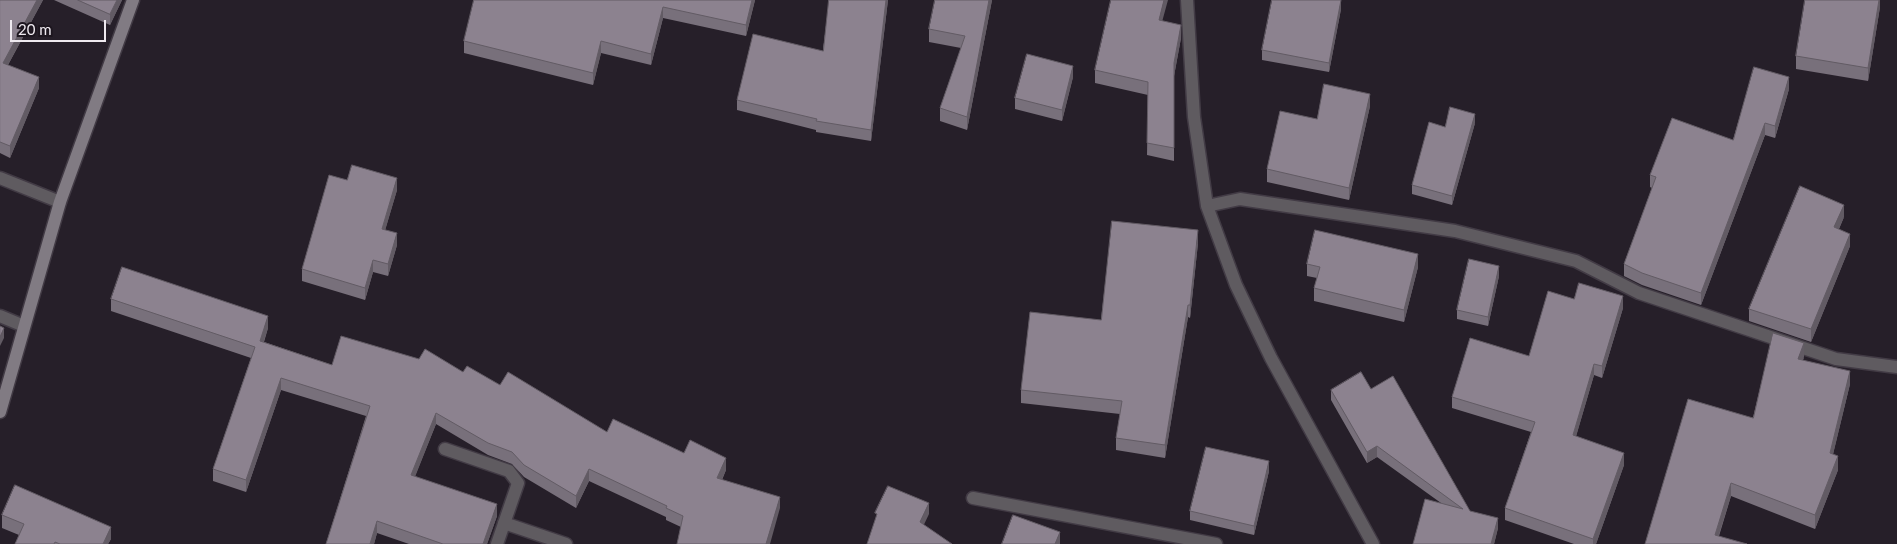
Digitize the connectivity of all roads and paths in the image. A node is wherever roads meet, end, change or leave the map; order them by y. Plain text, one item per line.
1 (133, 0) edge
2 (1187, 0) edge
3 (0, 178) edge
4 (60, 202) junction
5 (1207, 206) junction
6 (0, 316) edge
7 (24, 326) junction
8 (1897, 366) edge
9 (0, 412) edge
10 (445, 449) dead end
11 (973, 498) dead end
12 (504, 523) junction
13 (497, 544) edge
14 (566, 544) edge
15 (1216, 544) edge
16 (1373, 544) edge

1 - 4 street
2 - 5 street
3 - 4 street
4 - 7 street
5 - 8 street
5 - 16 street
6 - 7 street
7 - 9 street
10 - 12 street
11 - 15 street
12 - 13 street
12 - 14 street

